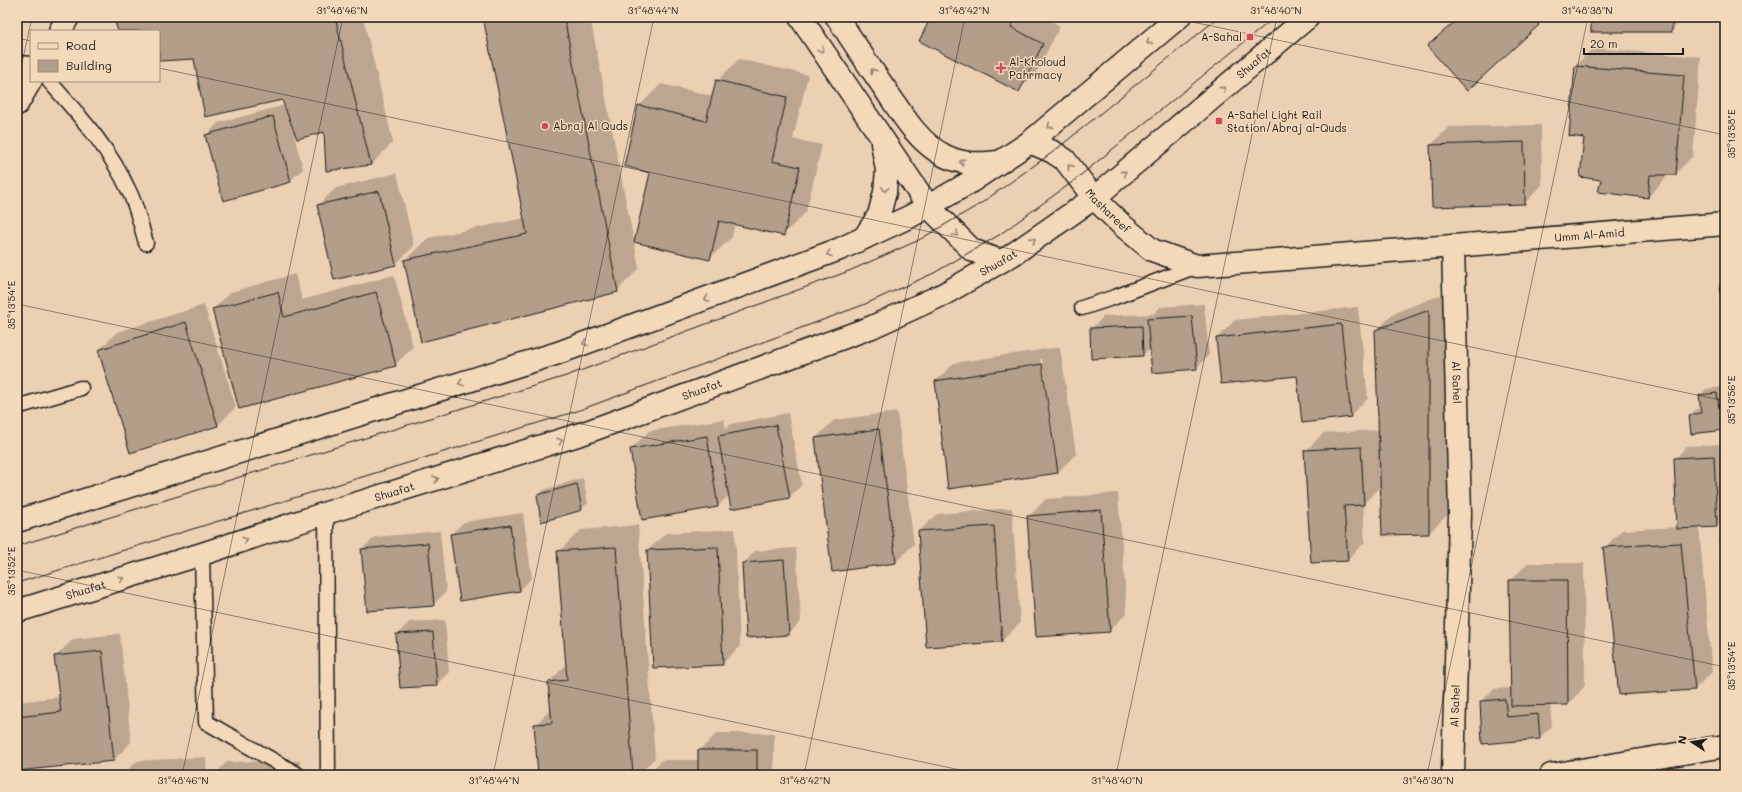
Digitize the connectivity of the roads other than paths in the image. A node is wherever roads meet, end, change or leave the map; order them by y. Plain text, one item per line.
1 (68, 17) edge
2 (800, 17) edge
3 (837, 17) edge
4 (1179, 17) edge
5 (1308, 17) edge
6 (61, 30) edge
7 (17, 66) edge
8 (30, 68) edge
9 (30, 82) edge
10 (50, 82) edge
11 (17, 104) edge
12 (880, 136) junction
13 (1030, 142) junction
14 (1000, 161) junction
15 (1094, 198) junction
16 (928, 206) junction
17 (1725, 224) edge
18 (864, 238) junction
19 (146, 244) dead end
20 (1453, 246) junction
21 (1000, 261) junction
22 (1197, 266) junction
23 (1082, 308) dead end
24 (81, 388) dead end
25 (17, 407) edge
26 (326, 513) junction
27 (17, 521) edge
28 (202, 554) junction
29 (17, 611) edge
30 (1725, 746) edge
31 (297, 774) dead end
32 (328, 775) edge
33 (1453, 775) edge
34 (1551, 775) edge

1 - 6 street
2 -> 12 street
14 -> 3 street
4 -> 13 street
15 -> 5 street, Shuafat
7 - 8 street
9 - 11 street
10 - 19 lane
12 - 16 street
12 -> 18 street
13 - 14 street
15 -> 13 street, Mashareef
14 - 16 street
21 -> 15 street, Shuafat
15 - 22 street, Mashareef
16 - 18 street
16 -> 21 street
17 - 20 street, Umm Al-Amid
18 -> 27 street
20 - 22 street
20 - 33 street, Al Sahel
26 -> 21 street, Shuafat
22 - 23 lane
24 - 25 lane
28 -> 26 street, Shuafat
26 - 32 lane
29 -> 28 street, Shuafat
28 - 31 lane
30 - 34 street

